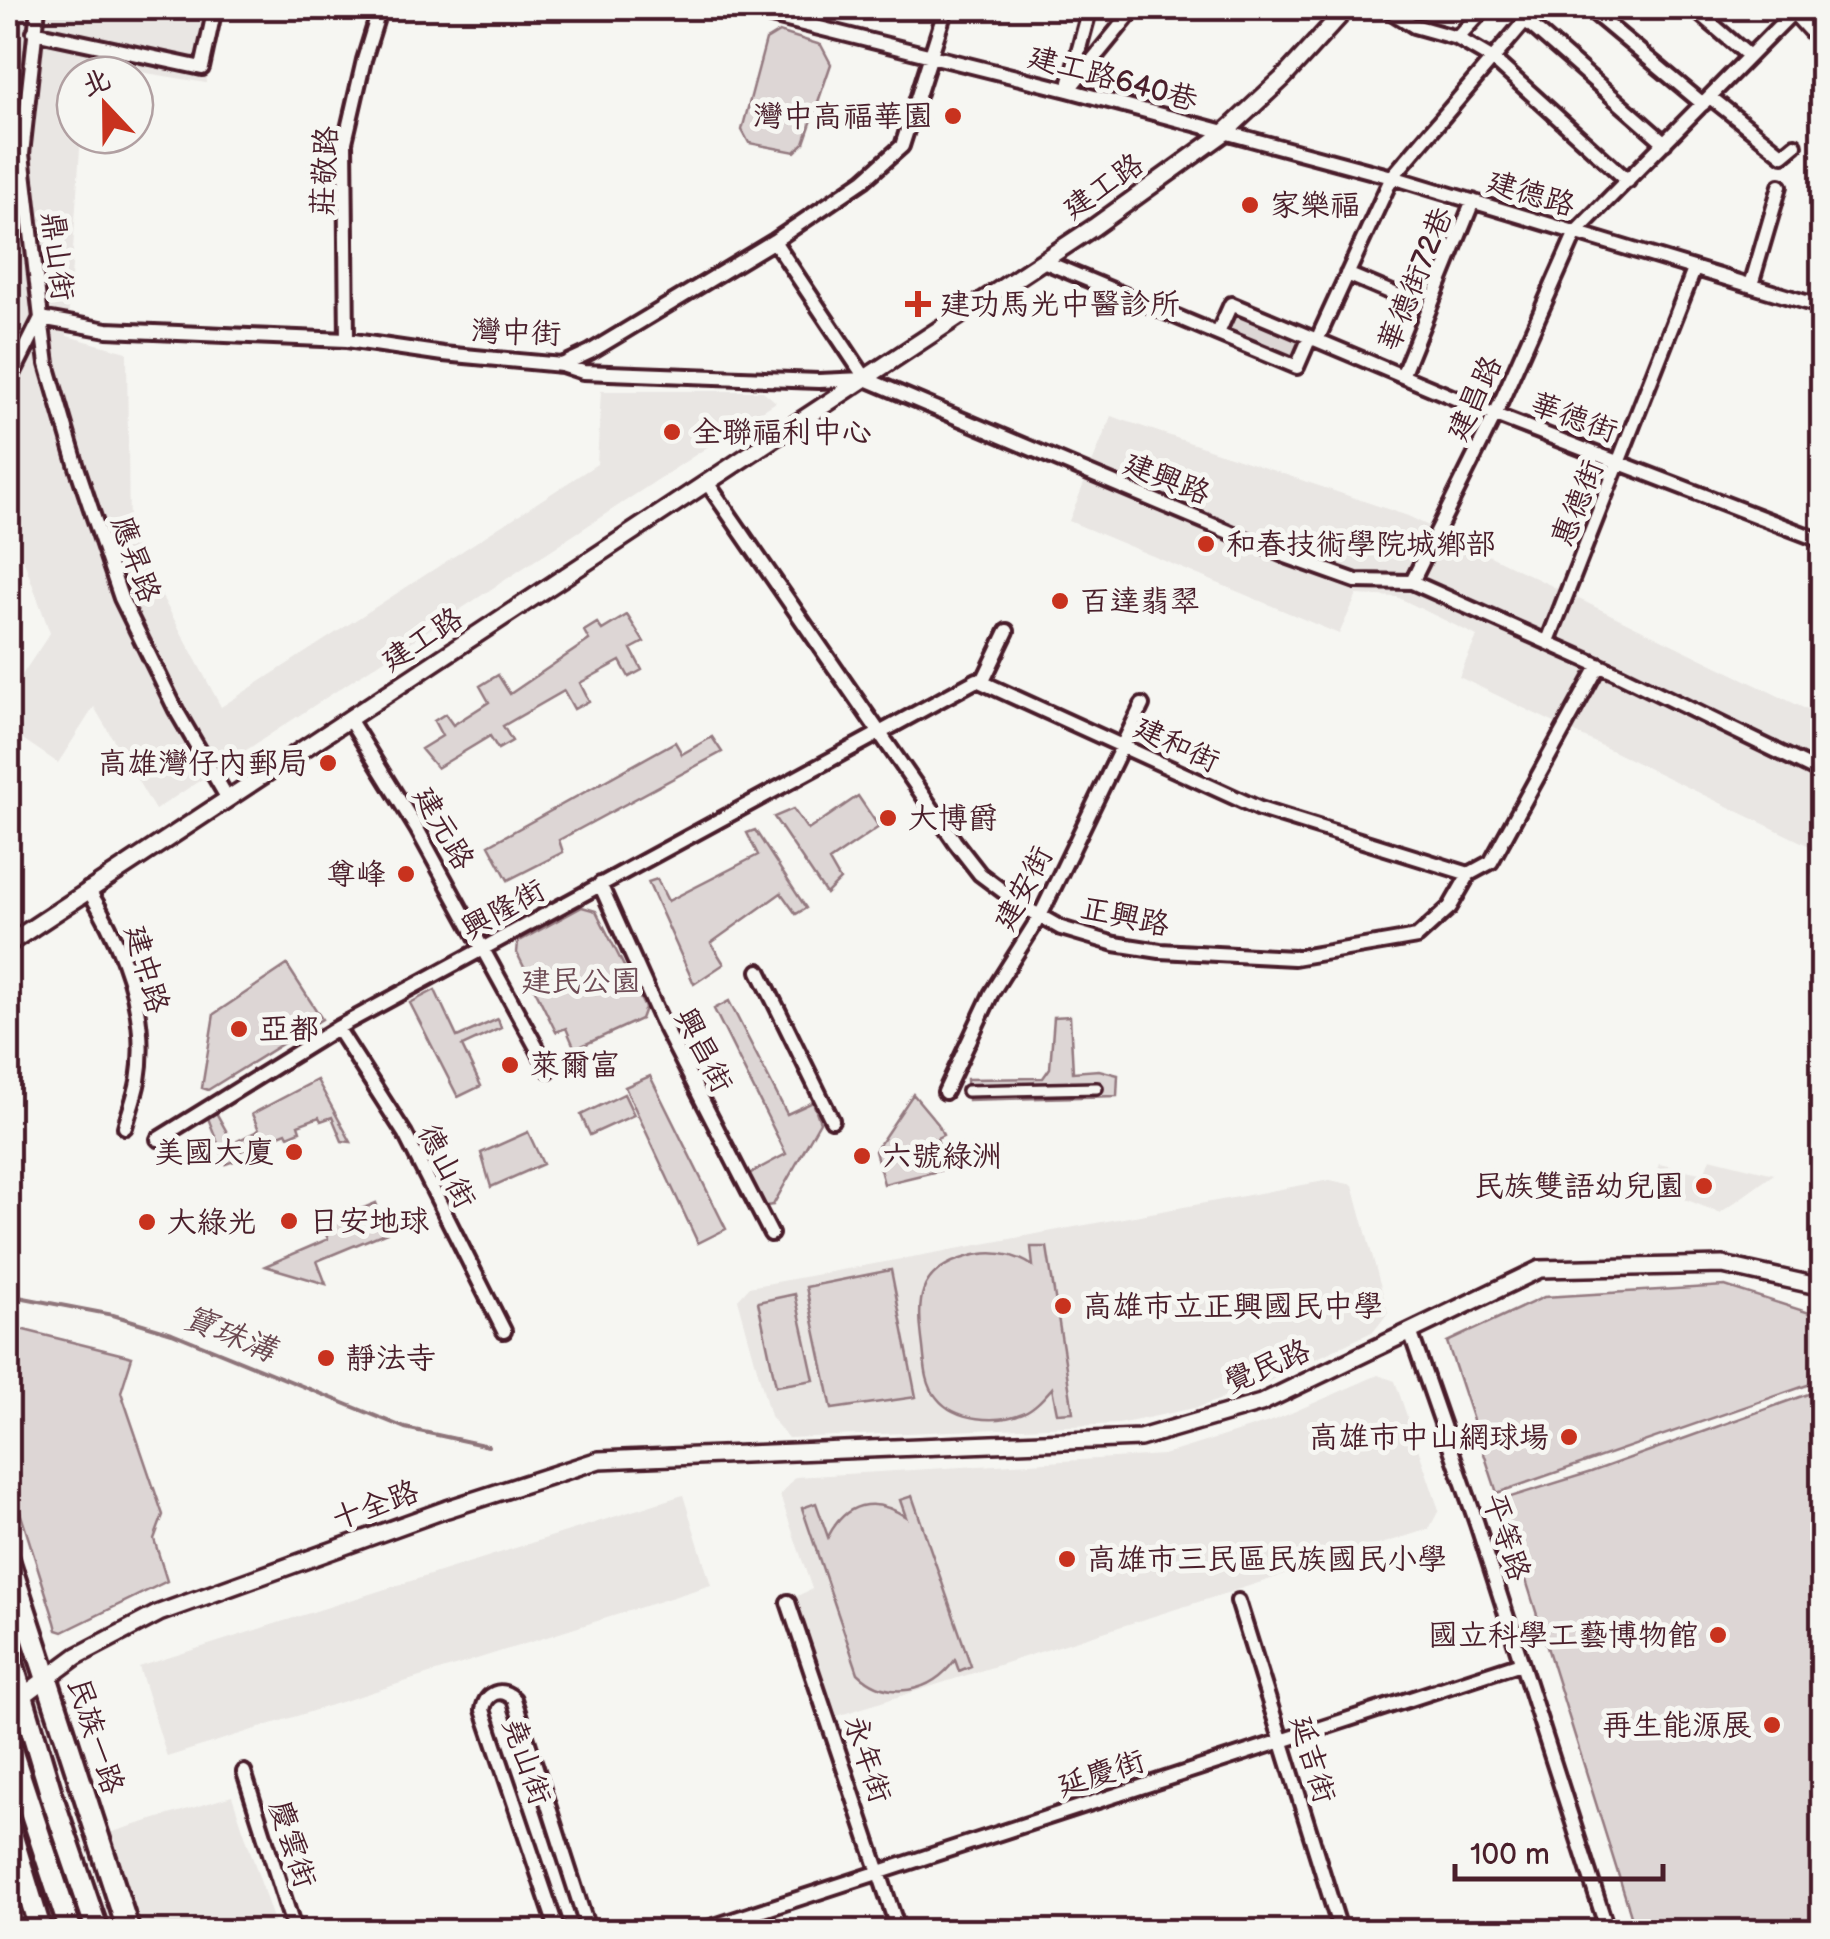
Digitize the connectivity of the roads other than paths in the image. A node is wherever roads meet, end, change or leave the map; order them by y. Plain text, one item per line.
1 (38, 8) edge
2 (215, 8) edge
3 (380, 8) edge
4 (740, 8) edge
5 (946, 8) edge
6 (1090, 8) edge
7 (1136, 8) edge
8 (1347, 8) edge
9 (1385, 8) edge
10 (1484, 8) edge
11 (1536, 8) edge
12 (1588, 8) edge
13 (1693, 8) edge
14 (1792, 9) edge
15 (1525, 20) junction
16 (34, 32) junction
17 (1458, 38) junction
18 (1822, 42) edge
19 (1749, 56) junction
20 (932, 58) junction
21 (1492, 58) junction
22 (1068, 90) junction
23 (1706, 101) junction
24 (1223, 134) junction
25 (1665, 143) junction
26 (1795, 146) dead end
27 (15, 154) edge
28 (1392, 177) junction
29 (1628, 181) junction
30 (1780, 186) dead end
31 (1473, 201) junction
32 (1576, 232) junction
33 (774, 241) junction
34 (1044, 261) junction
35 (1694, 270) junction
36 (1347, 274) junction
37 (1751, 285) junction
38 (1404, 298) dead end
39 (1822, 307) edge
40 (42, 318) junction
41 (1218, 333) junction
42 (1313, 338) junction
43 (348, 340) junction
44 (562, 364) junction
45 (1402, 376) junction
46 (866, 379) junction
47 (8, 384) edge
48 (1496, 415) junction
49 (1620, 461) junction
50 (708, 484) junction
51 (1822, 541) edge
52 (1412, 582) junction
53 (1007, 632) dead end
54 (1548, 641) junction
55 (1600, 665) junction
56 (984, 681) junction
57 (1142, 706) dead end
58 (349, 719) junction
59 (879, 735) junction
60 (1121, 746) junction
61 (1822, 773) edge
62 (228, 799) junction
63 (1822, 843) edge
64 (1822, 873) edge
65 (1469, 874) junction
66 (600, 884) junction
67 (88, 889) junction
68 (1040, 916) junction
69 (8, 944) edge
70 (484, 948) junction
71 (759, 971) dead end
72 (337, 1028) junction
73 (549, 1070) dead end
74 (1097, 1088) dead end
75 (966, 1091) dead end
76 (945, 1092) dead end
77 (832, 1120) dead end
78 (125, 1127) dead end
79 (158, 1139) dead end
80 (770, 1234) dead end
81 (1822, 1287) edge
82 (1410, 1330) junction
83 (504, 1331) dead end
84 (771, 1453) joint
85 (8, 1558) edge
86 (788, 1602) dead end
87 (1238, 1602) dead end
88 (8, 1649) edge
89 (1521, 1663) junction
90 (46, 1678) junction
91 (15, 1701) edge
92 (8, 1741) edge
93 (1281, 1741) junction
94 (244, 1772) dead end
95 (8, 1824) edge
96 (879, 1872) junction
97 (41, 1932) edge
98 (72, 1932) edge
99 (98, 1932) edge
100 (129, 1932) edge
101 (295, 1932) edge
102 (558, 1932) edge
103 (589, 1932) edge
104 (696, 1932) edge
105 (898, 1932) edge
106 (1340, 1932) edge
107 (1608, 1932) edge

1 - 16 street, 鼎山街
2 - 16 street
3 - 43 street, 莊敬路
4 - 20 street, 建工路640巷
5 - 20 street, 灣中街
6 - 22 street
7 - 22 street
8 - 24 street, 建工路
9 - 17 street
10 - 17 street
11 - 15 street
12 - 23 street
13 - 19 street
14 - 18 street
14 - 19 street
15 - 21 street
15 - 25 street
16 - 27 street, 鼎山街
17 - 21 street
19 - 23 street
20 - 22 street, 建工路640巷
20 - 33 street, 灣中街
21 - 28 street
21 - 29 street
22 - 24 street, 建工路640巷
23 - 25 street
23 - 26 street
24 - 28 street, 建德路
24 - 34 street, 建工路
25 - 29 street
27 - 40 street, 鼎山街
28 - 31 street, 建德路
28 - 36 street
29 - 32 street
30 - 37 street
31 - 32 street, 建德路
31 - 45 street, 華德街72巷
32 - 35 street, 建德路
32 - 48 street, 建昌路
33 - 44 street, 灣中街
33 - 46 street
34 - 41 street
34 - 46 street, 建工路
35 - 37 street, 建德路
35 - 49 street, 惠德街
36 - 38 street
36 - 42 street
37 - 39 street, 建德路
40 - 43 street, 灣中街
40 - 47 street, 鼎山街
40 - 62 street, 應昇路
41 - 42 street
41 - 42 street, 華德街
42 - 45 street, 華德街
43 - 44 street, 灣中街
44 - 46 street
45 - 48 street, 華德街
46 - 50 street, 建工路
46 - 52 street, 建興路
48 - 49 street, 華德街
48 - 52 street, 建昌路
49 - 51 street, 華德街
49 - 54 street, 惠德街
50 - 58 street, 建工路
50 - 59 street, 正興路
52 - 54 street, 建興路
53 - 56 street
54 - 55 street, 建興路
55 - 61 street, 建興路
55 - 65 street, 正興路
56 - 59 street
56 - 60 street, 建和街
57 - 60 street, 建安街
58 - 62 street, 建工路
58 - 70 street, 建元路
59 - 66 street, 興隆街
59 - 68 street, 正興路
60 - 65 street, 建和街
60 - 68 street, 建安街
62 - 67 street, 建工路
63 - 64 street
65 - 68 street, 正興路
66 - 70 street, 興隆街
66 - 80 street, 興昌街
67 - 69 street, 建工路
67 - 78 street, 建中路
68 - 76 street, 建安街
70 - 72 street, 興隆街
70 - 73 street, 建元路
71 - 77 street
72 - 79 street, 興隆街
72 - 83 street, 德山街
74 - 75 street
81 - 82 street, 覺民路
82 - 84 street, 覺民路
82 - 89 street, 平等路
84 - 90 street, 十全路
85 - 90 main road, 民族一路
86 - 96 street, 永年街
87 - 93 street, 延吉街
88 - 91 main road, 民族一路
89 - 93 street, 延慶街
89 - 107 street, 平等路
90 - 91 street, 十全路
90 - 100 main road, 民族一路
91 - 99 main road, 民族一路
92 - 98 main road
93 - 96 street, 延慶街
93 - 106 street, 延吉街
94 - 101 street, 慶雲街
95 - 97 main road
96 - 104 street, 延慶街
96 - 105 street, 永年街
102 - 103 street, 堯山街

